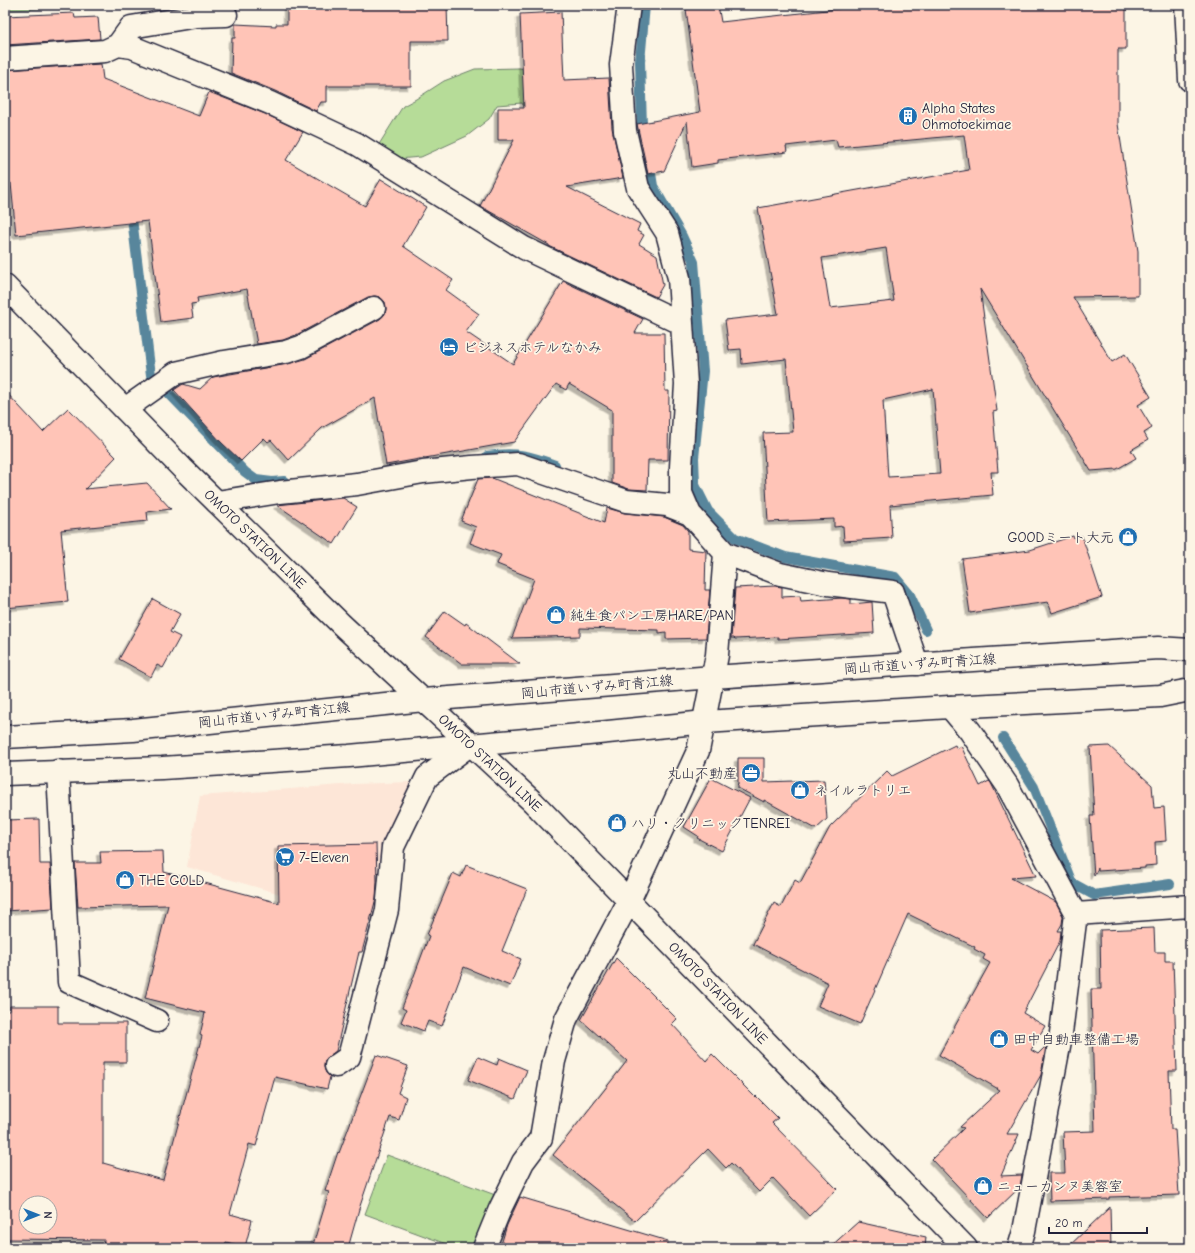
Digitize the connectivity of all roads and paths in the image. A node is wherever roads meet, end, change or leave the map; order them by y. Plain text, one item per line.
1 (629, 5) edge
2 (1186, 5) edge
3 (226, 15) dead end
4 (118, 45) junction
5 (5, 58) edge
6 (1190, 80) edge
7 (5, 286) edge
8 (374, 308) dead end
9 (681, 323) junction
10 (125, 409) junction
11 (216, 502) junction
12 (690, 514) junction
13 (725, 553) junction
14 (1190, 650) edge
15 (917, 664) junction
16 (713, 678) junction
17 (1190, 690) edge
18 (424, 700) junction
19 (950, 707) junction
20 (705, 722) junction
21 (5, 736) edge
22 (471, 744) junction
23 (58, 771) junction
24 (5, 774) edge
25 (629, 901) junction
26 (1190, 906) edge
27 (1076, 914) junction
28 (157, 1022) dead end
29 (336, 1066) dead end
30 (484, 1248) edge
31 (966, 1248) edge
32 (1019, 1248) edge

1 - 9 street
2 - 6 street
3 - 4 street
4 - 5 street
4 - 9 street
7 - 10 street, OMOTO STATION LINE
8 - 10 street
9 - 12 street
10 - 11 street, OMOTO STATION LINE
11 - 12 street
11 - 18 street, OMOTO STATION LINE
12 - 13 street
13 - 15 street
13 - 16 street
14 - 15 street, 岡山市道いずみ町青江線
15 - 16 street, 岡山市道いずみ町青江線
16 - 18 street, 岡山市道いずみ町青江線
16 - 20 street
17 - 19 street
18 - 21 street, 岡山市道いずみ町青江線
18 - 22 street, OMOTO STATION LINE
19 - 20 street
19 - 27 street
20 - 22 street
20 - 25 street
22 - 23 street
22 - 25 street, OMOTO STATION LINE
22 - 29 street
23 - 24 street
23 - 28 street
25 - 30 street
25 - 31 street, OMOTO STATION LINE
26 - 27 street
27 - 32 street

